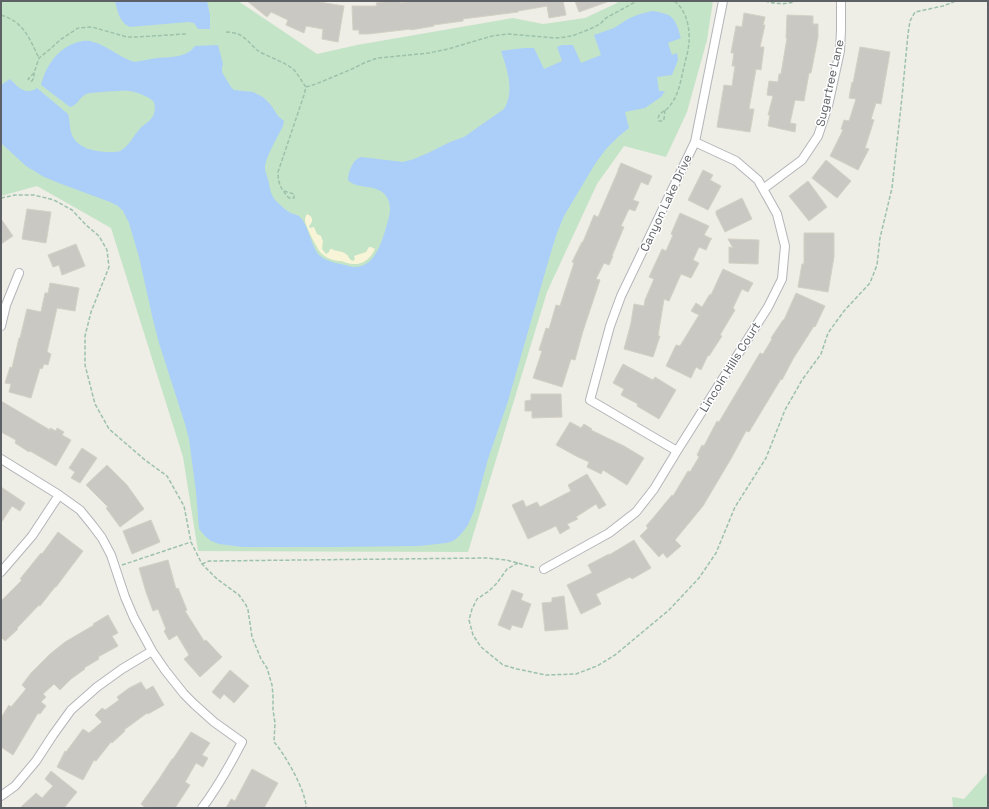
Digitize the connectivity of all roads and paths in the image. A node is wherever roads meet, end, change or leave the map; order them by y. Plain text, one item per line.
1 (637, 1) edge
2 (674, 1) edge
3 (722, 1) edge
4 (765, 1) edge
5 (796, 1) edge
6 (841, 1) edge
7 (956, 1) edge
8 (1, 16) edge
9 (226, 32) dead end
10 (186, 34) dead end
11 (39, 58) junction
12 (34, 73) dead end
13 (306, 86) junction
14 (665, 110) junction
15 (695, 142) junction
16 (763, 189) junction
17 (284, 191) junction
18 (1, 198) edge
19 (19, 273) dead end
20 (1, 326) edge
21 (677, 451) junction
22 (1, 459) edge
23 (59, 495) junction
24 (191, 542) junction
25 (518, 563) junction
26 (202, 564) junction
27 (115, 568) junction
28 (544, 569) joint
29 (1, 572) edge
30 (152, 651) junction
31 (1, 796) edge
32 (202, 808) edge
33 (306, 808) edge

1 - 13 path
2 - 14 path
3 - 15 street, Canyon Lake Drive
4 - 5 path
6 - 16 street, Sugartree Lane
7 - 25 path
8 - 11 path
9 - 13 path
10 - 11 path
11 - 12 path
13 - 17 path
14 - 14 path
15 - 16 street, Lincoln Hills Court
15 - 21 street, Canyon Lake Drive
16 - 21 street, Lincoln Hills Court
17 - 17 path
18 - 24 path
19 - 20 street
21 - 28 street, Lincoln Hills Court
22 - 23 street
23 - 27 street
23 - 29 street
24 - 26 path
24 - 27 path
25 - 26 path
25 - 28 path
26 - 33 path
27 - 30 street
30 - 31 street
30 - 32 street

